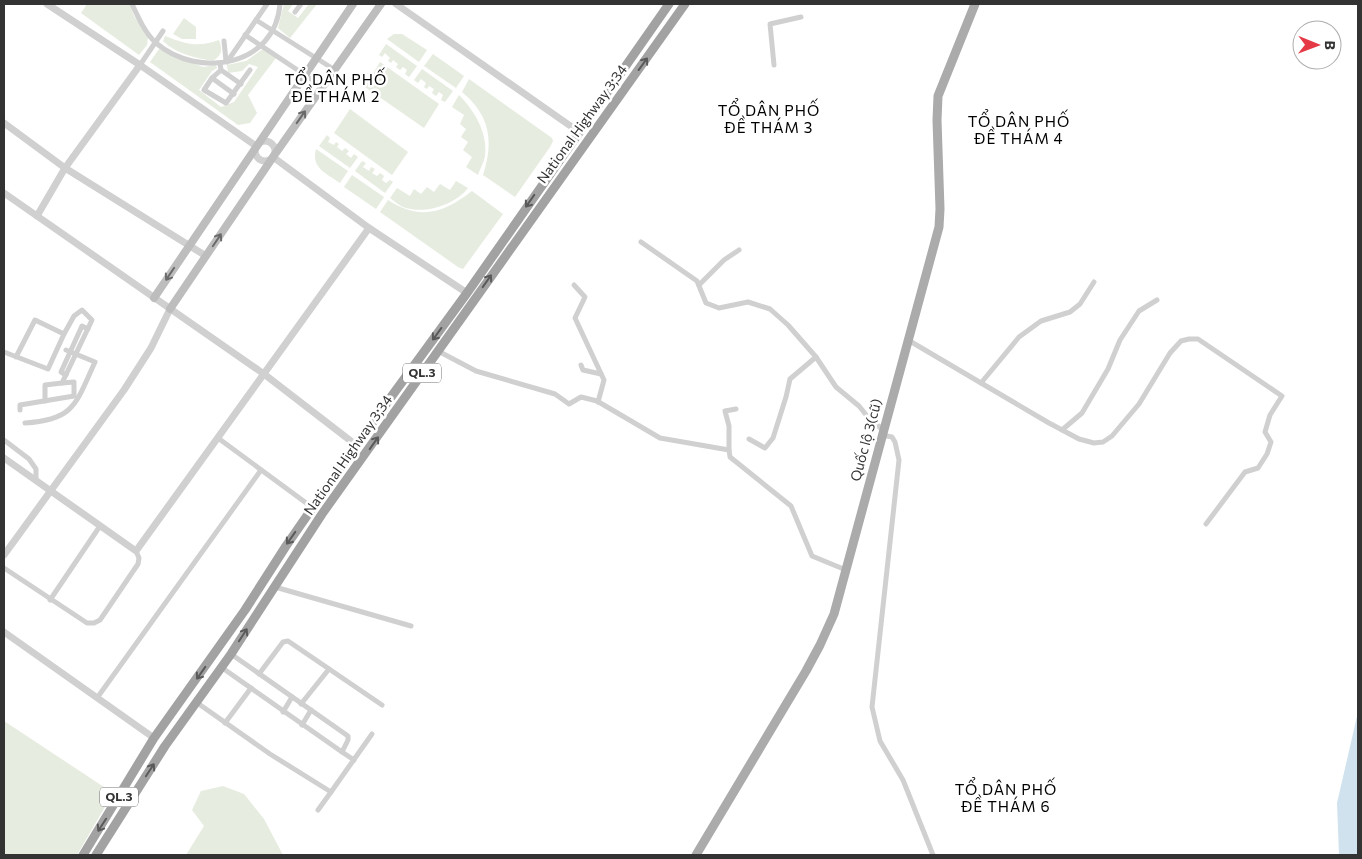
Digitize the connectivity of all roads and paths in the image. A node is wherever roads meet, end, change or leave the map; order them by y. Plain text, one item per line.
1 (47, 4) edge
2 (132, 4) edge
3 (267, 4) edge
4 (280, 4) edge
5 (301, 4) edge
6 (353, 4) edge
7 (381, 4) edge
8 (396, 4) edge
9 (668, 4) edge
10 (685, 4) edge
11 (975, 4) edge
12 (295, 12) dead end
13 (801, 18) dead end
14 (256, 20) junction
15 (164, 31) dead end
16 (273, 31) junction
17 (246, 35) junction
18 (647, 35) junction
19 (224, 41) dead end
20 (156, 43) junction
21 (658, 43) junction
22 (262, 46) junction
23 (316, 57) junction
24 (226, 62) junction
25 (220, 63) junction
26 (140, 65) junction
27 (774, 65) dead end
28 (221, 70) junction
29 (250, 70) dead end
30 (335, 70) junction
31 (304, 75) junction
32 (212, 78) junction
33 (241, 84) junction
34 (323, 87) junction
35 (234, 94) junction
36 (4, 123) edge
37 (579, 132) junction
38 (589, 138) junction
39 (256, 146) junction
40 (273, 157) junction
41 (65, 168) junction
42 (4, 193) edge
43 (37, 216) junction
44 (369, 228) junction
45 (641, 242) dead end
46 (189, 246) junction
47 (739, 250) dead end
48 (206, 256) junction
49 (1094, 282) dead end
50 (574, 285) dead end
51 (699, 285) junction
52 (471, 296) junction
53 (154, 298) junction
54 (1157, 300) dead end
55 (170, 309) junction
56 (64, 334) junction
57 (907, 340) junction
58 (438, 351) junction
59 (4, 352) edge
60 (71, 352) junction
61 (16, 357) junction
62 (816, 357) junction
63 (581, 365) dead end
64 (264, 374) junction
65 (601, 374) junction
66 (981, 383) junction
67 (62, 384) junction
68 (76, 397) junction
69 (46, 400) junction
70 (598, 402) junction
71 (736, 409) dead end
72 (20, 410) dead end
73 (25, 423) dead end
74 (1062, 430) junction
75 (882, 432) junction
76 (218, 438) junction
77 (749, 439) dead end
78 (4, 440) edge
79 (356, 445) junction
80 (729, 450) junction
81 (4, 458) edge
82 (359, 463) junction
83 (261, 470) junction
84 (36, 481) junction
85 (50, 490) junction
86 (313, 508) junction
87 (1206, 524) dead end
88 (100, 526) junction
89 (136, 551) junction
90 (4, 555) edge
91 (4, 568) edge
92 (847, 570) junction
93 (264, 580) junction
94 (275, 587) junction
95 (50, 600) junction
96 (412, 626) dead end
97 (4, 632) edge
98 (231, 654) junction
99 (221, 667) junction
100 (329, 668) junction
101 (259, 674) junction
102 (250, 688) junction
103 (292, 697) junction
104 (97, 698) junction
105 (195, 702) junction
106 (301, 704) junction
107 (382, 704) dead end
108 (311, 710) junction
109 (283, 712) junction
110 (225, 724) junction
111 (302, 725) junction
112 (372, 734) dead end
113 (154, 738) junction
114 (165, 746) junction
115 (342, 752) junction
116 (354, 760) junction
117 (331, 792) junction
118 (318, 810) dead end
119 (83, 855) edge
120 (96, 855) edge
121 (696, 855) edge
122 (932, 855) edge

1 - 26 street
2 - 20 street
3 - 14 street
4 - 16 street
5 - 12 street
6 - 23 main road
7 - 30 main road
8 - 37 street
9 - 18 highway, National Highway 3;34 / QL.3
10 - 21 highway, National Highway 3;34 / QL.3
11 - 57 main road, Quốc lộ 3(cũ)
13 - 27 street
14 - 16 street
14 - 17 street
15 - 20 street
16 - 22 street
16 - 23 street
17 - 22 street
17 - 24 street
18 - 21 highway
18 - 37 highway, National Highway 3;34 / QL.3
19 - 24 street
20 - 25 street
20 - 26 street
38 -> 21 highway, National Highway 3;34 / QL.3
22 - 24 street
22 - 31 street
23 - 30 street
23 - 31 main road
24 - 25 street
25 - 28 street
26 - 39 street
26 - 41 street
28 - 32 street
28 - 33 street
29 - 33 street
30 - 34 main road
31 - 34 street
31 - 39 main road
32 - 35 street
32 - 35 street
33 - 35 street
40 -> 34 main road
36 - 41 street
37 - 38 highway
37 -> 52 highway, National Highway 3;34 / QL.3
52 -> 38 highway, National Highway 3;34 / QL.3
39 - 40 street
39 - 40 street
39 - 46 main road
40 - 44 street
48 -> 40 main road
41 - 43 street
41 - 46 street
42 - 43 street
43 - 53 street
44 - 52 street
44 - 64 street
45 - 51 street
46 - 48 street
46 -> 53 main road
47 - 51 street
48 - 55 main road
49 - 66 street
50 - 65 street
51 - 62 street
52 - 58 highway, National Highway 3;34 / QL.3
52 -> 79 highway, National Highway 3;34 / QL.3
53 - 55 street
54 - 74 street
55 - 64 street
55 - 85 street
56 - 60 street
56 - 61 street
56 - 61 street
57 - 66 street
57 - 75 main road, Quốc lộ 3(cũ)
58 - 70 street
82 -> 58 highway, National Highway 3;34 / QL.3
59 - 61 street
60 - 67 street
60 - 68 street
62 - 75 street
62 - 77 street
63 - 65 street
64 - 76 street
64 - 79 street
65 - 70 street
66 - 74 street
67 - 68 street
67 - 69 street
68 - 69 street
68 - 73 street
69 - 72 street
70 - 80 street
71 - 80 street
74 - 87 street
75 - 92 main road, Quốc lộ 3(cũ)
75 - 122 street
76 - 83 street
76 - 89 street
78 - 84 street
79 - 82 highway
79 - 86 highway, National Highway 3;34 / QL.3
80 - 92 street
81 - 84 street
82 - 94 highway, National Highway 3;34 / QL.3
83 - 86 street
83 - 104 street
84 - 85 street
85 - 88 street
85 - 90 street
86 -> 93 highway, National Highway 3;34 / QL.3
88 - 89 street
88 - 95 street
89 - 95 street
91 - 95 street
92 - 121 main road, Quốc lộ 3(cũ)
93 - 94 highway
93 -> 113 highway, National Highway 3;34 / QL.3
94 - 96 street
98 -> 94 highway, National Highway 3;34 / QL.3
97 - 104 street
98 - 99 highway, National Highway 3;34 / QL.3
98 - 101 street
99 - 102 street
99 - 105 highway, National Highway 3;34 / QL.3
100 - 101 street
100 - 106 street
100 - 107 street
101 - 103 street
102 - 109 street
102 - 110 street
103 - 106 street
103 - 109 street
104 - 113 street
105 - 110 street
105 - 114 highway, National Highway 3;34 / QL.3
106 - 108 street
108 - 111 street
108 - 115 street
109 - 111 street
110 - 117 street
111 - 115 street
112 - 116 street
113 - 114 highway
113 -> 119 highway, National Highway 3;34 / QL.3
120 -> 114 highway, National Highway 3;34 / QL.3
115 - 116 street
116 - 117 street
117 - 118 street

